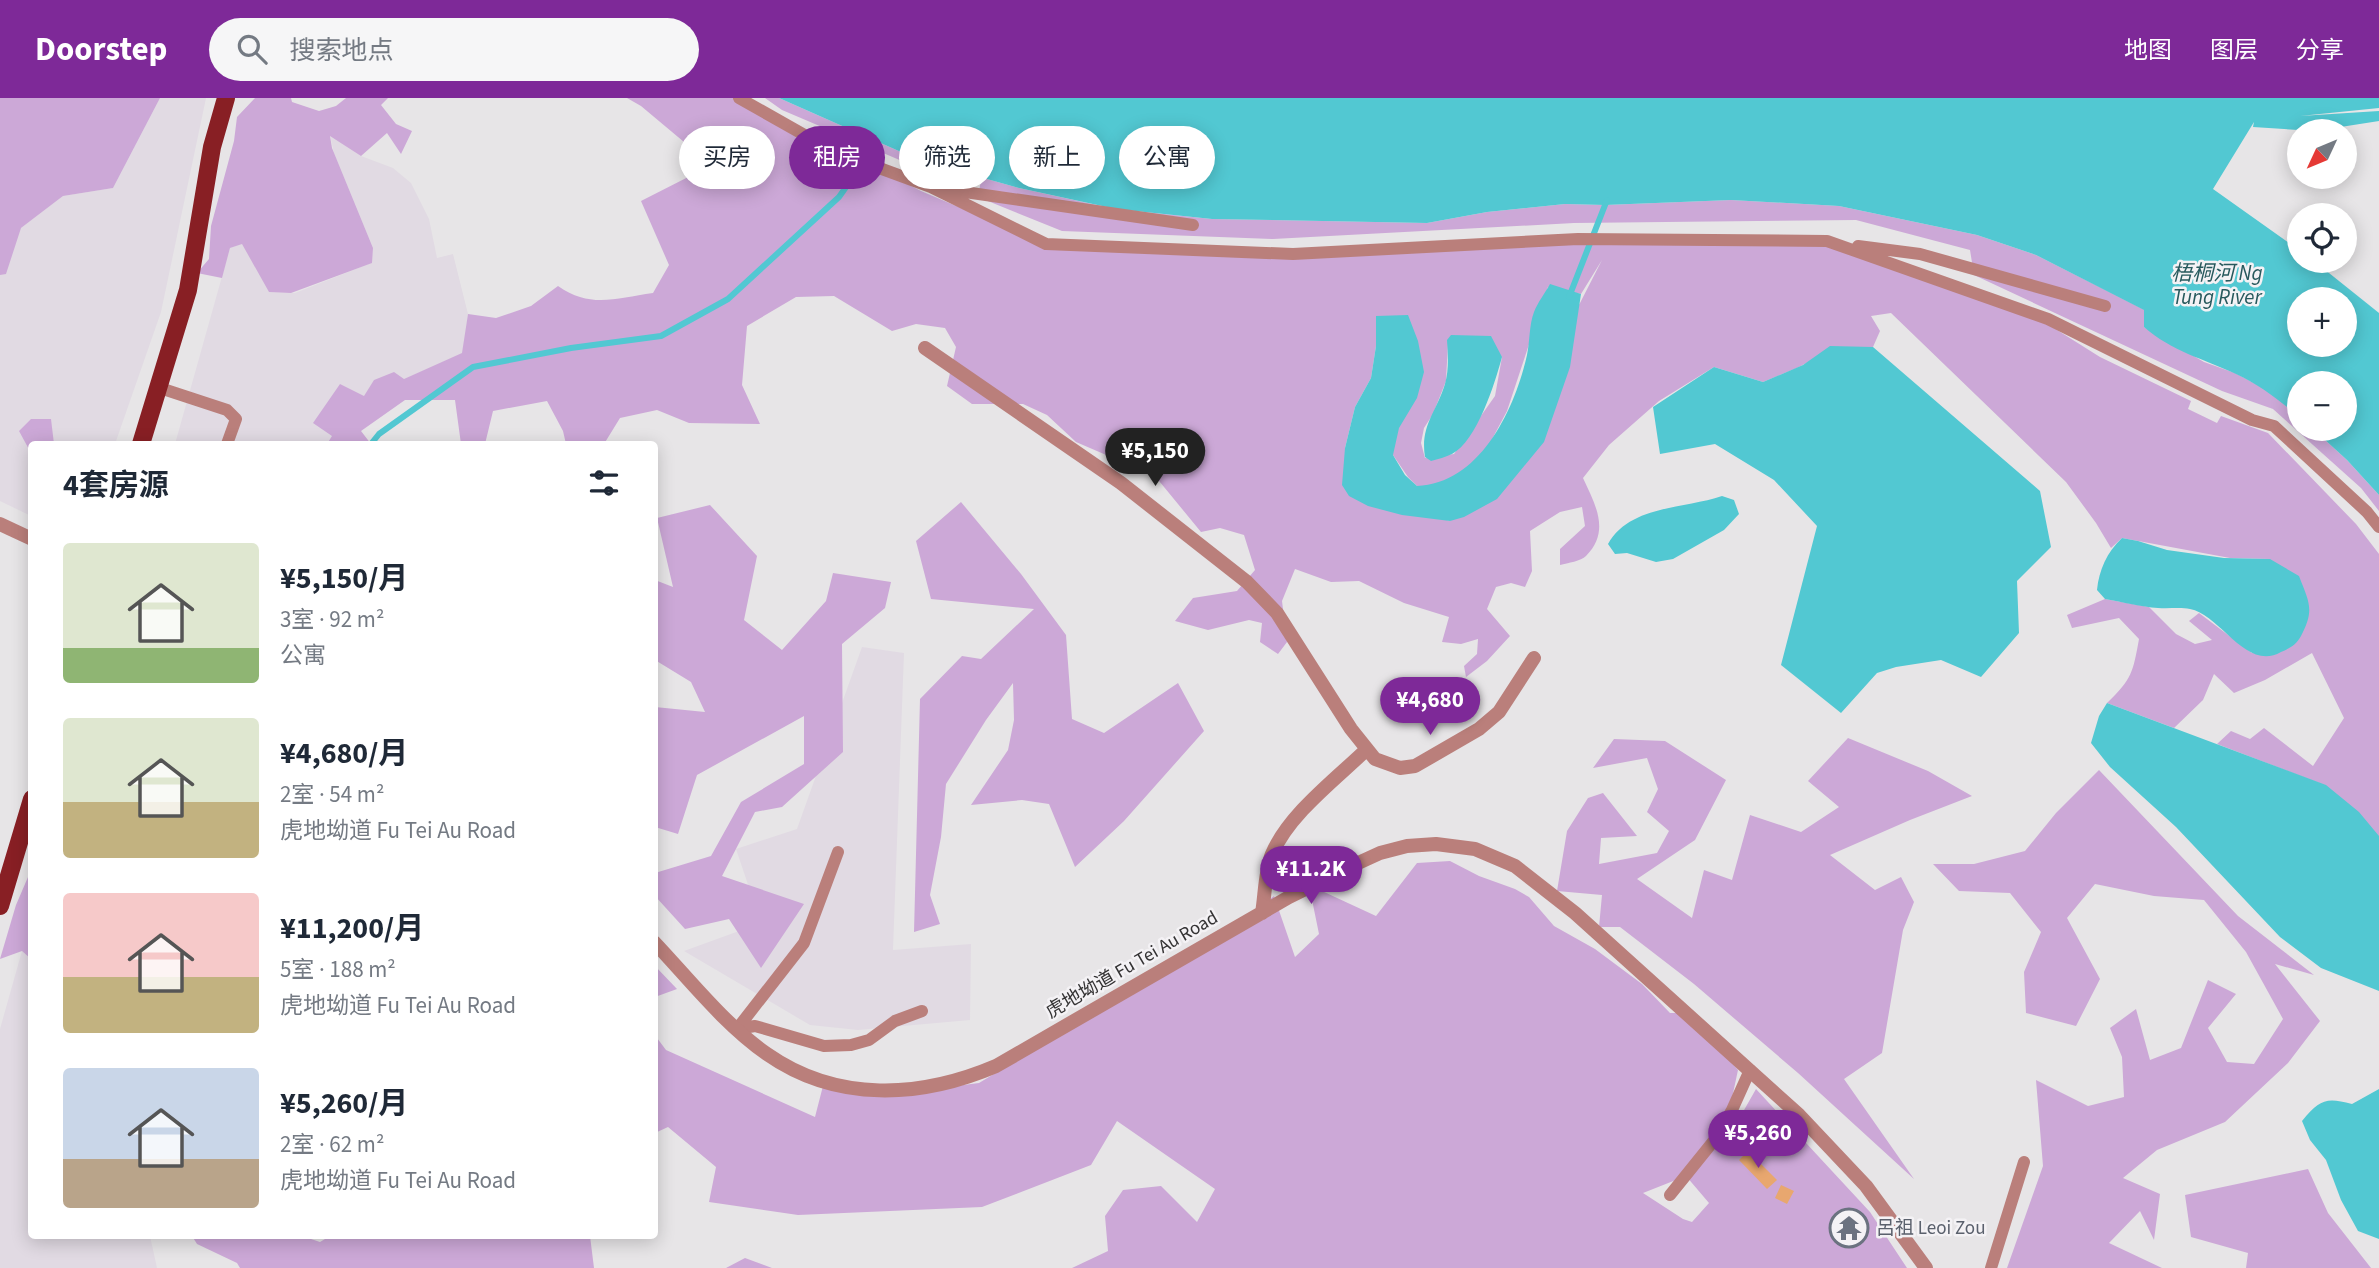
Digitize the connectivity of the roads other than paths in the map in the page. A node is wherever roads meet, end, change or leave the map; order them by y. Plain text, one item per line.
1 (226, 98) edge
2 (738, 98) edge
3 (899, 175) edge
4 (935, 189) edge
5 (945, 189) edge
6 (1193, 225) dead end
7 (1831, 243) junction
8 (2105, 306) dead end
9 (925, 348) dead end
10 (160, 388) junction
11 (142, 441) edge
12 (228, 441) edge
13 (0, 524) edge
14 (2379, 527) edge
15 (28, 537) edge
16 (1534, 658) dead end
17 (1367, 749) junction
18 (28, 812) edge
19 (838, 852) dead end
20 (0, 906) edge
21 (1262, 913) junction
22 (658, 946) edge
23 (922, 1011) dead end
24 (737, 1029) junction
25 (1750, 1070) junction
26 (2024, 1161) dead end
27 (1670, 1195) dead end
28 (1926, 1268) edge
29 (1992, 1268) edge

1 - 10 main road
2 - 3 lane
4 - 7 lane
5 - 6 lane
7 - 8 lane
7 - 14 lane
9 - 17 street
10 - 11 main road
10 - 12 lane
13 - 15 street
16 - 17 street
17 - 21 street
18 - 20 main road
19 - 24 lane
21 - 24 street, 虎地坳道 Fu Tei Au Road
21 - 25 street, 虎地坳道 Fu Tei Au Road
22 - 24 street, 虎地坳道 Fu Tei Au Road
23 - 24 lane
25 - 27 lane
25 - 28 street, 虎地坳道 Fu Tei Au Road
26 - 29 lane

